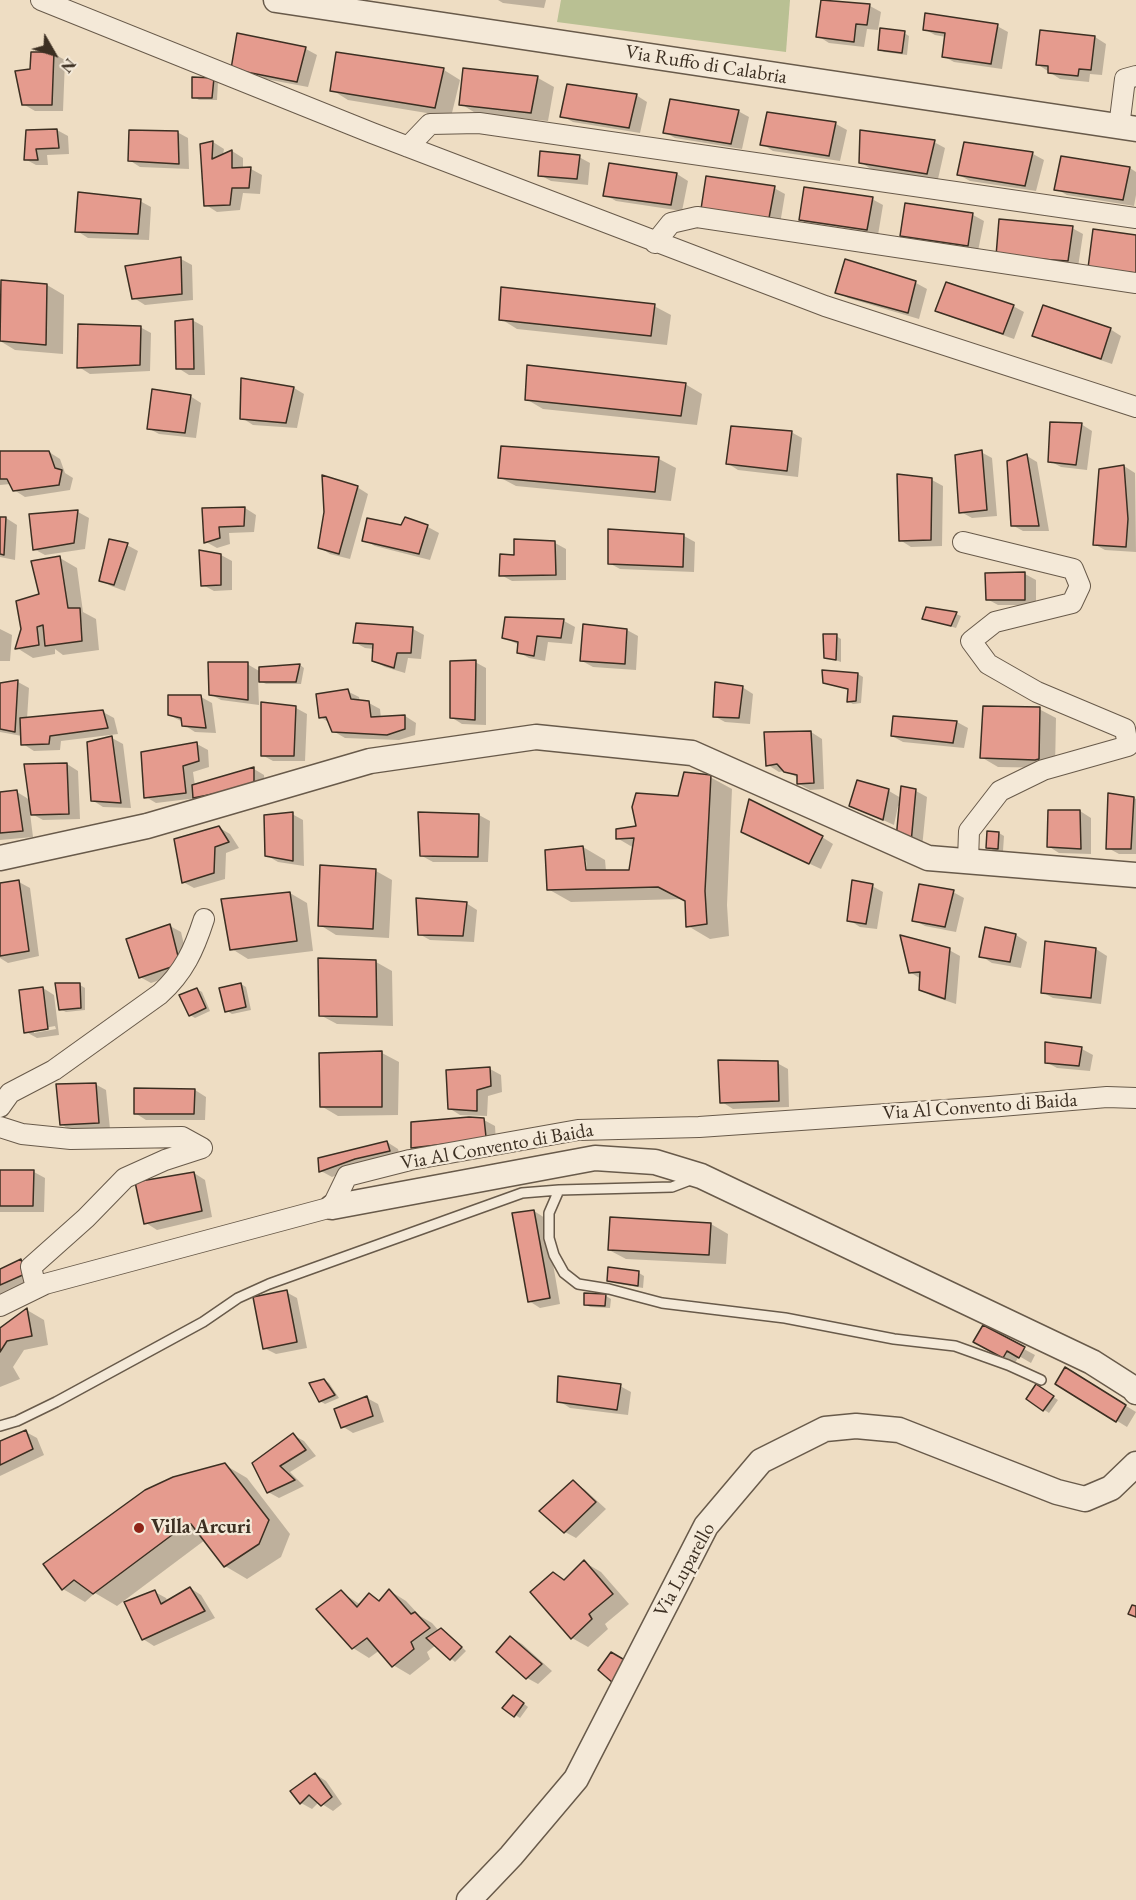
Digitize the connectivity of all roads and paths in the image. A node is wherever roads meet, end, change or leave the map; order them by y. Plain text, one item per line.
1 (41, 0) edge
2 (276, 0) edge
3 (1136, 76) edge
4 (1127, 128) edge
5 (408, 147) junction
6 (1136, 218) edge
7 (656, 243) junction
8 (1136, 283) edge
9 (1136, 407) edge
10 (963, 542) dead end
11 (0, 858) edge
12 (968, 861) junction
13 (1136, 875) edge
14 (204, 919) dead end
15 (1136, 1098) edge
16 (0, 1107) edge
17 (0, 1127) edge
18 (701, 1176) junction
19 (560, 1190) junction
20 (332, 1208) junction
21 (36, 1288) junction
22 (0, 1305) edge
23 (1041, 1380) dead end
24 (1136, 1392) edge
25 (0, 1426) edge
26 (1136, 1464) edge
27 (469, 1900) edge

1 - 5 street
2 - 4 street, Via Ruffo di Calabria
3 - 4 street
5 - 6 street
5 - 7 street
7 - 8 street
7 - 9 street
10 - 12 street
11 - 12 street
12 - 13 street
14 - 16 street
15 - 20 street, Via Al Convento di Baida
17 - 21 street
18 - 19 lane
18 - 20 street
18 - 24 street
19 - 23 lane
19 - 25 lane
20 - 21 street
21 - 22 street
26 - 27 street, Via Luparello

